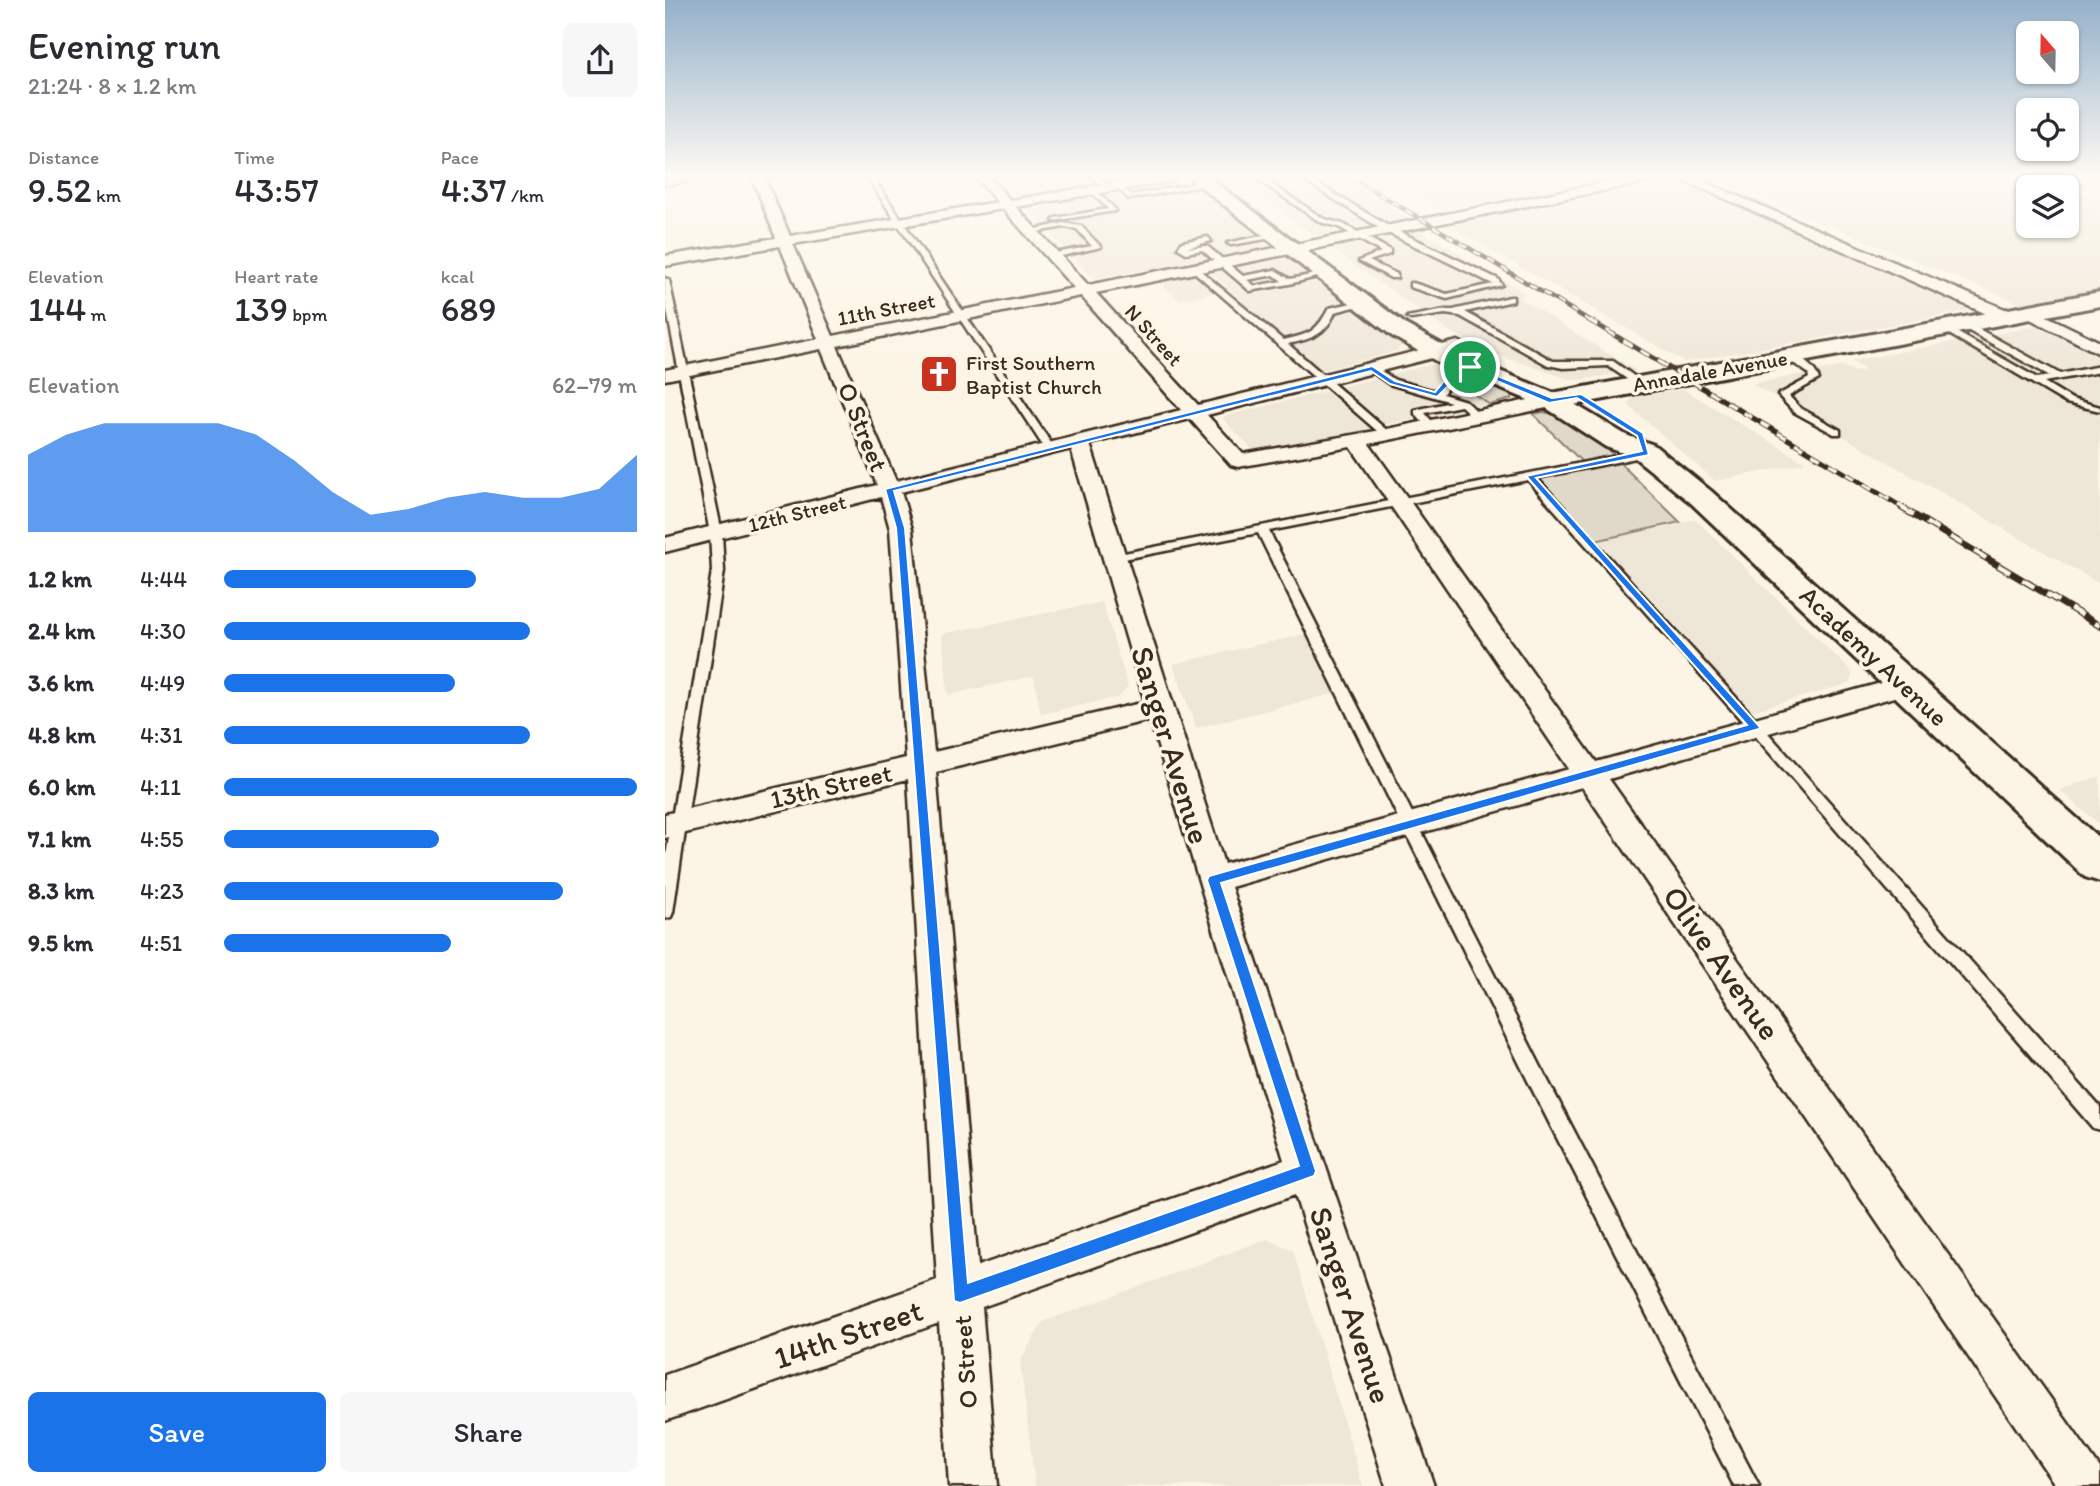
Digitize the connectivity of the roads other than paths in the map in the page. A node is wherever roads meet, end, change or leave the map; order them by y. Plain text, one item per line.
1 (754, 246) edge
2 (788, 246) edge
3 (916, 246) edge
4 (1045, 246) edge
5 (1096, 246) edge
6 (1182, 246) edge
7 (1212, 246) edge
8 (1266, 246) edge
9 (1294, 246) edge
10 (1298, 246) edge
11 (1377, 246) edge
12 (1423, 246) edge
13 (1852, 246) edge
14 (1204, 248) junction
15 (1053, 256) junction
16 (665, 261) edge
17 (1222, 263) junction
18 (1195, 268) junction
19 (1325, 274) junction
20 (1394, 275) dead end
21 (665, 280) edge
22 (1413, 285) dead end
23 (1083, 291) junction
24 (1355, 297) junction
25 (1510, 299) dead end
26 (2100, 299) edge
27 (1452, 313) junction
28 (2017, 314) junction
29 (961, 315) junction
30 (1412, 317) junction
31 (1953, 326) junction
32 (829, 342) junction
33 (1283, 343) junction
34 (2100, 349) edge
35 (1455, 355) junction
36 (1789, 356) junction
37 (1372, 368) junction
38 (2100, 369) edge
39 (673, 373) edge
40 (2057, 376) junction
41 (1323, 380) junction
42 (2036, 381) junction
43 (1640, 384) junction
44 (1437, 395) junction
45 (1579, 396) junction
46 (1552, 401) junction
47 (1470, 409) junction
48 (2098, 409) edge
49 (1193, 412) junction
50 (1837, 432) dead end
51 (1372, 438) junction
52 (1064, 446) junction
53 (1645, 452) junction
54 (1238, 461) joint
55 (1530, 476) junction
56 (889, 489) junction
57 (1400, 502) junction
58 (1262, 529) junction
59 (716, 533) junction
60 (665, 545) edge
61 (1114, 558) junction
62 (1906, 685) junction
63 (1160, 708) junction
64 (1755, 727) junction
65 (921, 765) junction
66 (1590, 773) junction
67 (671, 824) edge
68 (1409, 825) junction
69 (2100, 865) edge
70 (1213, 880) junction
71 (665, 912) edge
72 (2100, 1121) edge
73 (1308, 1171) junction
74 (960, 1295) junction
75 (665, 1398) edge
76 (973, 1486) edge
77 (1410, 1486) edge
78 (1747, 1486) edge
79 (2084, 1486) edge

1 - 16 street
2 - 32 street, O Street
3 - 29 lane
4 - 15 street, N Street
5 - 15 lane
6 - 14 lane
7 - 14 lane
8 - 17 street, 11th Street
9 - 19 main road, Academy Avenue
10 - 30 main road, Academy Avenue
11 - 20 lane
12 - 22 lane
13 - 28 street
14 - 17 lane
15 - 23 street, N Street
17 - 18 street, 11th Street
17 - 19 lane
18 - 23 street, 11th Street
18 - 33 lane
19 - 24 main road, Academy Avenue
21 - 39 lane
23 - 29 street, 11th Street
23 - 49 street, N Street
24 - 30 main road
24 - 33 lane
24 - 35 main road, Academy Avenue
25 - 27 lane
26 - 28 main road, Annadale Avenue
27 - 30 lane
27 - 43 lane
28 - 31 main road, Annadale Avenue
28 - 34 street
29 - 32 street, 11th Street
29 - 52 lane
30 - 35 main road, Academy Avenue
31 - 36 main road, Annadale Avenue
31 - 40 lane
31 - 42 lane
32 - 39 street, 11th Street
32 - 56 street, O Street
33 - 41 lane
35 - 37 street, 12th Street
35 - 44 lane
35 - 45 main road, Academy Avenue
35 - 46 main road, Academy Avenue
36 - 43 main road, Annadale Avenue
36 - 50 lane
37 - 41 street, 12th Street
37 - 44 lane
38 - 40 lane
39 - 59 lane
40 - 42 lane
41 - 49 street, 12th Street
41 - 51 lane
42 - 48 lane
43 - 45 main road, Annadale Avenue
44 - 47 lane
45 - 46 main road, Annadale Avenue
45 - 53 main road, Academy Avenue
46 - 47 street, Annadale Avenue
46 - 53 main road, Academy Avenue
47 - 51 street, Annadale Avenue
49 - 52 street, 12th Street
49 - 54 street, N Street
51 - 54 street, Annadale Avenue
51 - 57 street, Olive Avenue
52 - 56 street, 12th Street
52 - 61 street, Sanger Avenue
53 - 55 lane
53 - 62 main road, Academy Avenue
55 - 57 lane
55 - 64 lane
56 - 59 street, 12th Street
56 - 65 street, O Street
57 - 58 lane
57 - 66 street, Olive Avenue
58 - 61 lane
58 - 68 lane
59 - 60 street, 12th Street
59 - 67 lane
61 - 63 street, Sanger Avenue
62 - 64 street
62 - 69 main road, Academy Avenue
63 - 65 street, 13th Street
63 - 70 street, Sanger Avenue
64 - 66 street
64 - 72 lane
65 - 67 street, 13th Street
65 - 74 street, O Street
66 - 68 street
66 - 79 street, Olive Avenue
67 - 71 lane
68 - 70 street
68 - 78 lane
70 - 73 street, Sanger Avenue
73 - 74 street, 14th Street
73 - 77 street, Sanger Avenue
74 - 75 street, 14th Street
74 - 76 street, O Street

